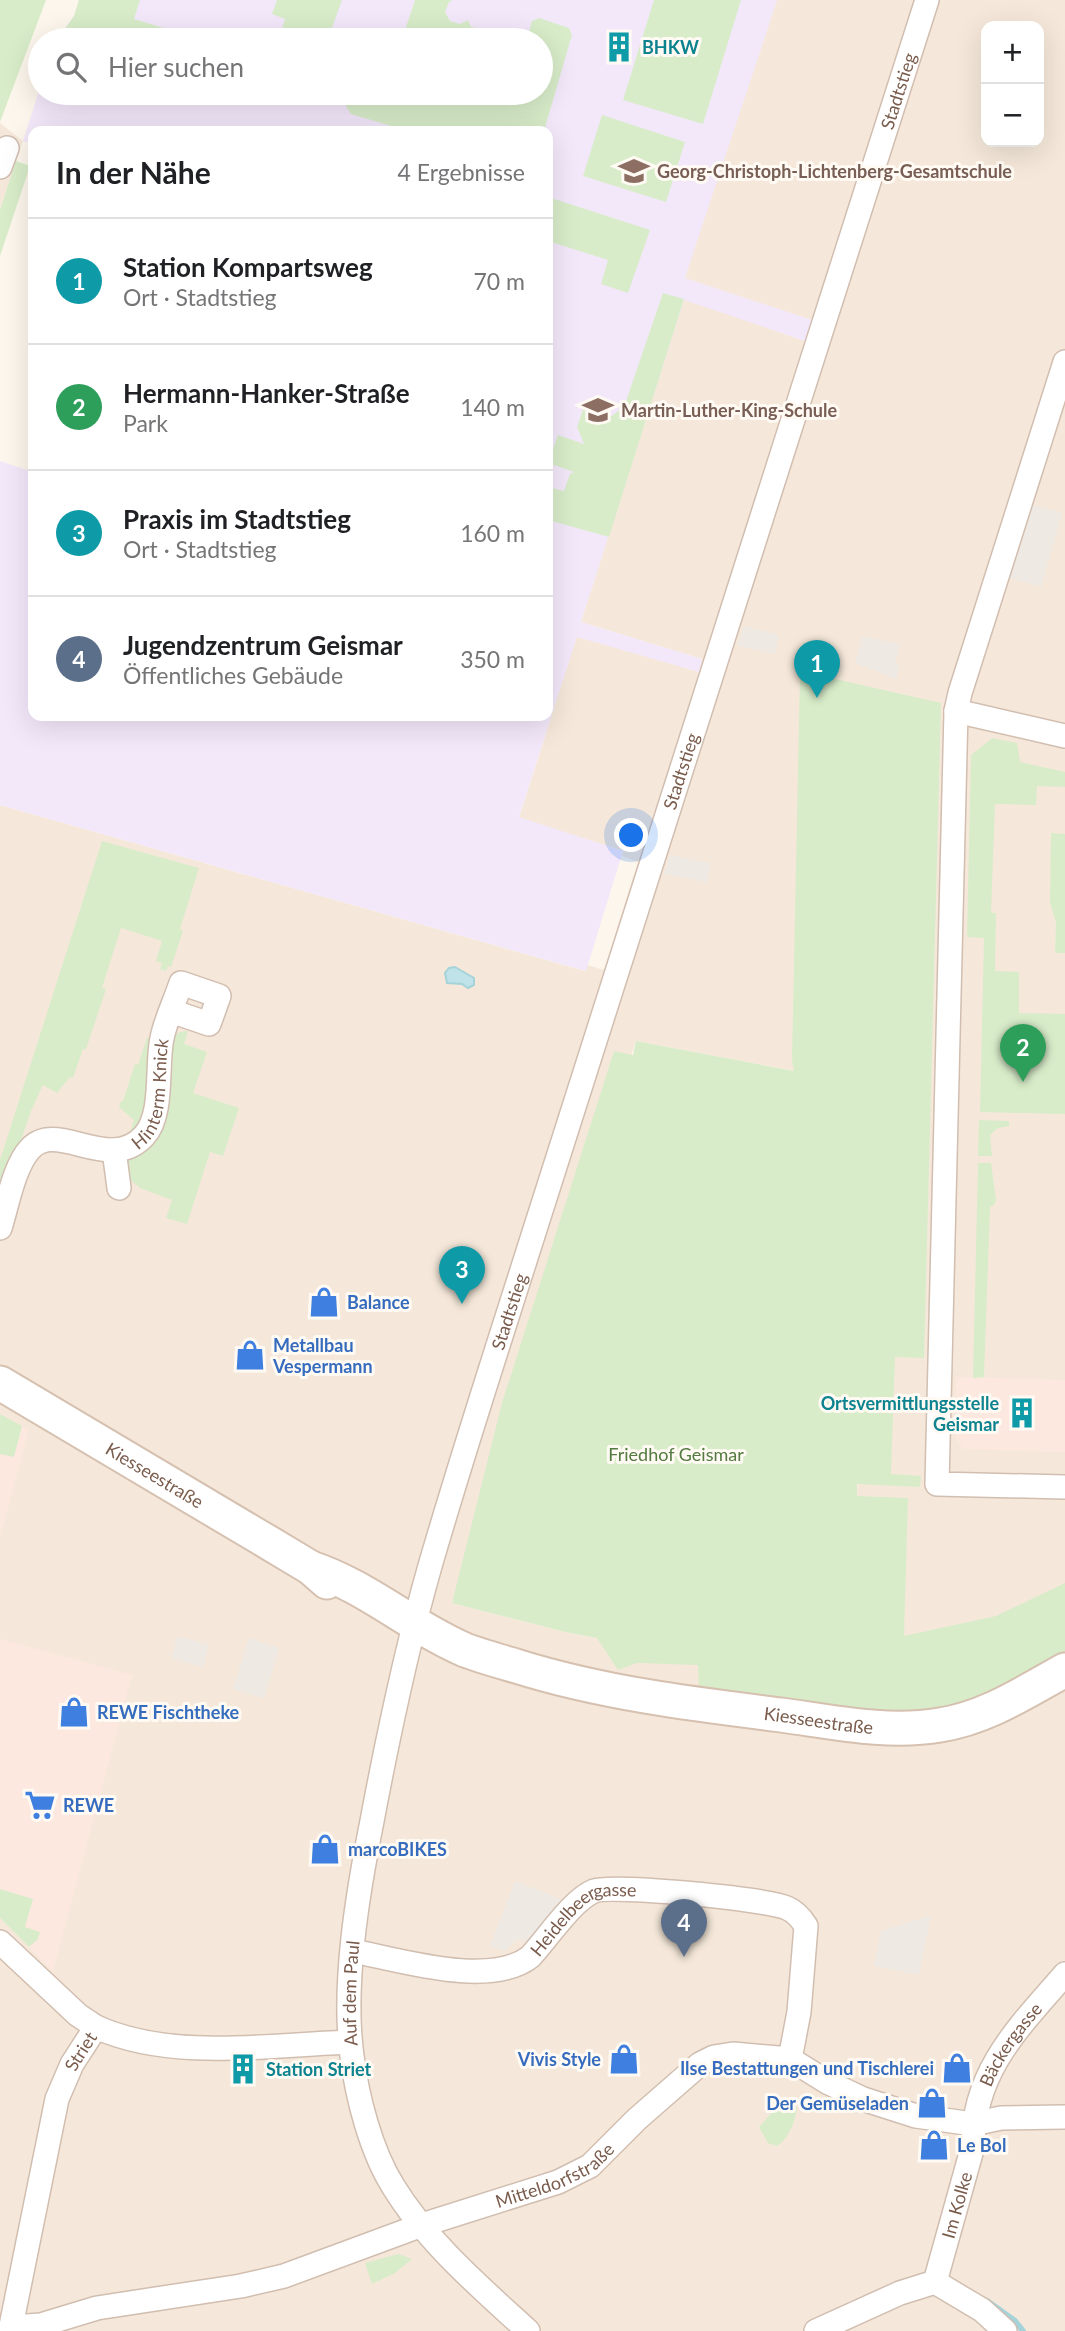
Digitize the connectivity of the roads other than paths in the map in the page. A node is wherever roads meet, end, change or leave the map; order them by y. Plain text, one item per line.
1 (927, 0) edge
2 (1065, 362) edge
3 (956, 711) junction
4 (1065, 736) edge
5 (171, 1012) dead end
6 (114, 1150) junction
7 (119, 1188) dead end
8 (0, 1228) edge
9 (0, 1383) edge
10 (1065, 1487) edge
11 (413, 1632) junction
12 (1065, 1670) edge
13 (0, 1942) edge
14 (353, 1951) junction
15 (1065, 1974) edge
16 (96, 2027) junction
17 (350, 2042) junction
18 (790, 2059) junction
19 (1065, 2117) edge
20 (973, 2124) junction
21 (422, 2225) junction
22 (935, 2282) junction
23 (11, 2329) edge
24 (528, 2331) edge
25 (816, 2331) edge
26 (1005, 2331) edge

1 - 11 street, Stadtstieg
2 - 3 street
3 - 4 street
3 - 10 street
5 - 6 street, Hinterm Knick
6 - 7 street
6 - 8 street, Hinterm Knick
9 - 11 street, Kiesseestraße
11 - 12 street, Kiesseestraße
11 - 14 street, Auf dem Paul
13 - 16 street
14 - 17 street, Auf dem Paul
14 - 18 street, Heidelbeergasse
15 - 20 street, Bäckergasse
16 - 17 street, Striet
16 - 23 street, Striet
17 - 21 street, Auf dem Paul
18 - 20 street, Mitteldorfstraße
18 - 21 street, Mitteldorfstraße
19 - 20 street, Mitteldorfstraße
20 - 22 street, Im Kolke
21 - 23 street, Mitteldorfstraße
21 - 24 street, Auf dem Paul
22 - 25 street
22 - 26 street

